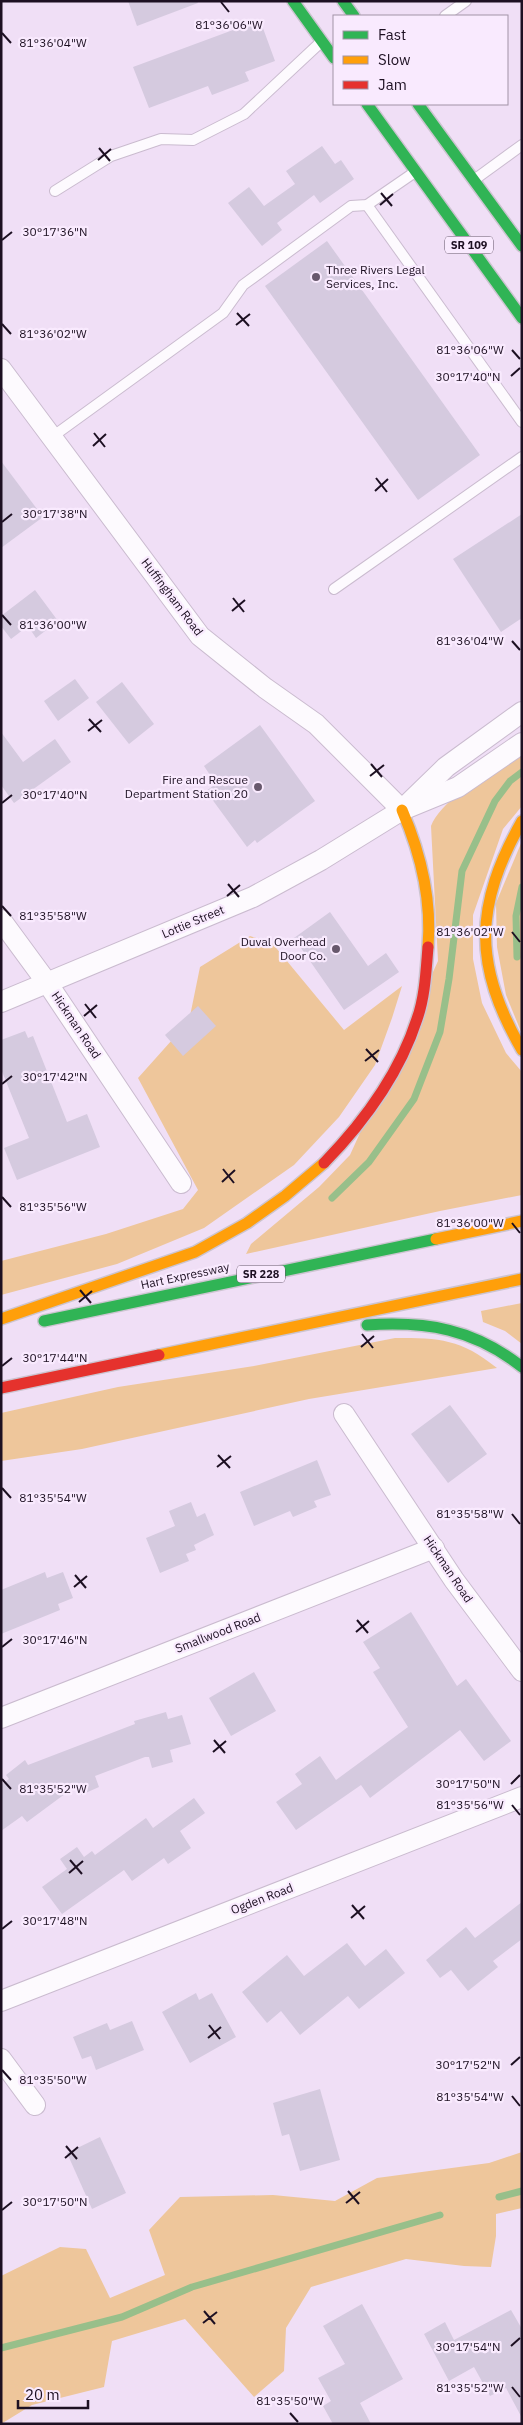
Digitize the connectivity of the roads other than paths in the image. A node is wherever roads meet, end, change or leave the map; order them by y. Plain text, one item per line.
1 (293, 1) edge
2 (343, 1) edge
3 (466, 1) edge
4 (353, 15) edge
5 (446, 15) edge
6 (322, 41) junction
7 (333, 57) edge
8 (368, 105) edge
9 (419, 105) edge
10 (522, 145) edge
11 (416, 172) junction
12 (474, 180) junction
13 (55, 191) dead end
14 (367, 206) junction
15 (522, 246) edge
16 (522, 318) edge
17 (1, 369) edge
18 (522, 422) edge
19 (52, 437) junction
20 (522, 457) edge
21 (334, 589) dead end
22 (522, 712) edge
23 (522, 742) edge
24 (402, 810) junction
25 (522, 821) edge
26 (1, 920) edge
27 (48, 984) junction
28 (1, 1002) edge
29 (522, 1050) edge
30 (181, 1183) dead end
31 (522, 1220) edge
32 (522, 1279) edge
33 (1, 1319) edge
34 (1, 1330) edge
35 (241, 1337) junction
36 (522, 1367) edge
37 (1, 1388) edge
38 (344, 1414) dead end
39 (434, 1548) junction
40 (522, 1672) edge
41 (1, 1718) edge
42 (522, 1797) edge
43 (1, 2001) edge
44 (1, 2059) edge
45 (35, 2105) dead end

1 - 6 main road
2 - 4 main road
3 - 5 lane
6 - 7 main road
6 - 13 lane
8 - 11 main road, SR 109
9 - 12 main road, SR 109
10 - 12 lane
11 - 14 lane
11 - 16 main road, SR 109
12 - 15 main road, SR 109
14 - 18 lane
14 - 19 lane
17 - 19 street, Huffingham Road
19 - 24 street, Huffingham Road
20 - 21 lane
22 - 24 street, Lottie Street
23 - 24 street, Lottie Street
24 - 27 street, Lottie Street
24 - 33 main road
25 - 29 main road
26 - 27 street, Hickman Road
27 - 28 street, Lottie Street
27 - 30 street, Hickman Road
31 - 34 main road, Hart Expressway / SR 228
32 - 35 main road
35 - 36 main road
35 - 37 main road
38 - 39 street, Hickman Road
39 - 40 street, Hickman Road
39 - 41 street, Smallwood Road
42 - 43 street, Ogden Road
44 - 45 street

